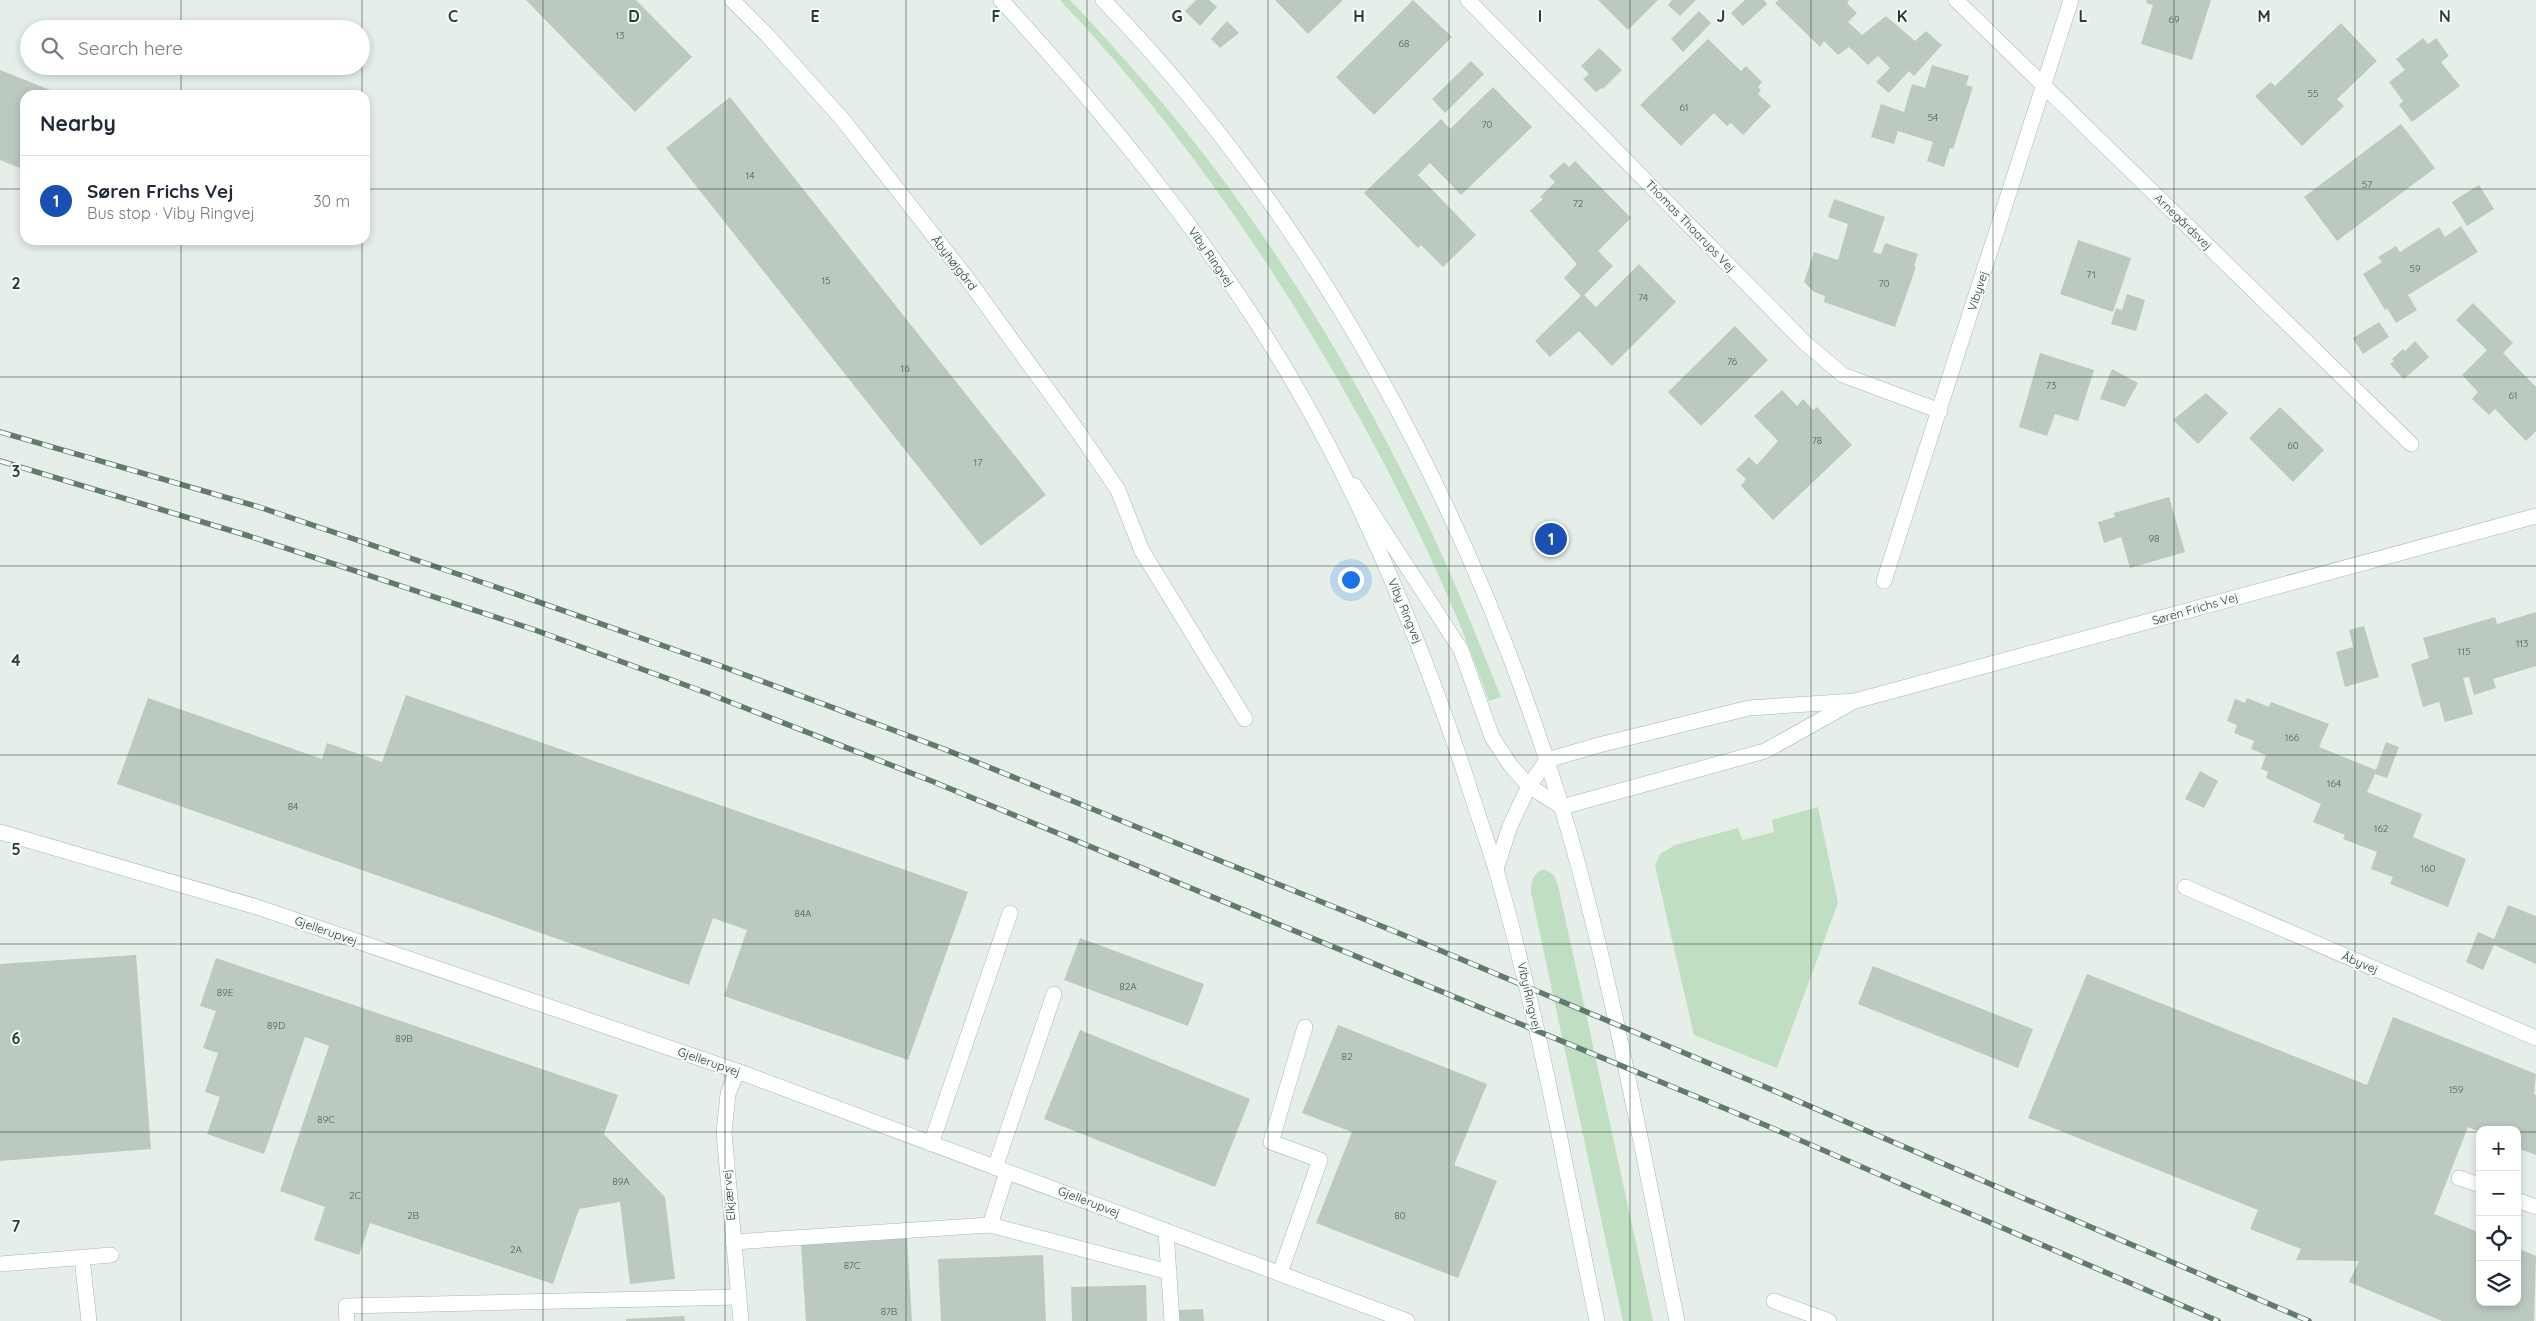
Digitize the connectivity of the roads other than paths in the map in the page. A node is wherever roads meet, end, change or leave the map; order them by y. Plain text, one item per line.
1 (732, 0) edge
2 (1001, 0) edge
3 (1104, 0) edge
4 (1468, 0) edge
5 (1956, 0) edge
6 (2071, 0) edge
7 (2043, 86) junction
8 (1940, 411) junction
9 (1325, 440) junction
10 (2411, 444) dead end
11 (2536, 516) edge
12 (1884, 581) dead end
13 (1855, 701) junction
14 (1245, 719) dead end
15 (1547, 760) junction
16 (1529, 786) junction
17 (1562, 807) junction
18 (0, 832) edge
19 (1496, 869) junction
20 (2185, 887) dead end
21 (1010, 912) dead end
22 (1054, 994) dead end
23 (1305, 1027) dead end
24 (2536, 1038) edge
25 (737, 1071) junction
26 (931, 1144) junction
27 (1001, 1170) junction
28 (2459, 1178) dead end
29 (2476, 1184) edge
30 (2521, 1201) edge
31 (2536, 1207) edge
32 (990, 1225) junction
33 (1166, 1231) junction
34 (733, 1242) junction
35 (111, 1255) dead end
36 (82, 1258) junction
37 (0, 1264) edge
38 (1169, 1272) junction
39 (1280, 1273) junction
40 (738, 1297) junction
41 (1774, 1301) dead end
42 (89, 1321) edge
43 (347, 1321) edge
44 (741, 1321) edge
45 (1172, 1321) edge
46 (1407, 1321) edge
47 (1597, 1321) edge
48 (1677, 1321) edge
49 (1829, 1321) edge

1 - 14 street, Åbyhøjgård
2 - 9 street, Viby Ringvej
3 - 15 street
4 - 8 street, Thomas Thaarups Vej
5 - 7 street, Arnegårdsvej
6 - 7 street, Vibyvej
7 - 8 street, Vibyvej
7 - 10 street, Arnegårdsvej
8 - 12 street, Vibyvej
9 - 16 street
9 - 19 street, Viby Ringvej
11 - 13 street, Søren Frichs Vej
13 - 15 street, Søren Frichs Vej
13 - 17 street, Søren Frichs Vej
15 - 16 street
15 - 17 street
16 - 17 street
16 - 19 street
17 - 48 street
18 - 25 street, Gjellerupvej
19 - 47 street, Viby Ringvej
20 - 24 street, Åbyvej
21 - 26 street
22 - 27 street
23 - 39 street
25 - 26 street, Gjellerupvej
25 - 34 street, Elkjærvej
26 - 27 street, Gjellerupvej
27 - 32 street
27 - 33 street, Gjellerupvej
28 - 29 street
30 - 31 street
32 - 34 street
32 - 38 street
33 - 38 street
33 - 39 street, Gjellerupvej
34 - 40 street, Elkjærvej
35 - 36 street
36 - 37 street
36 - 42 street
38 - 45 street
39 - 46 street, Gjellerupvej
40 - 43 street
40 - 44 street, Elkjærvej
41 - 49 street

